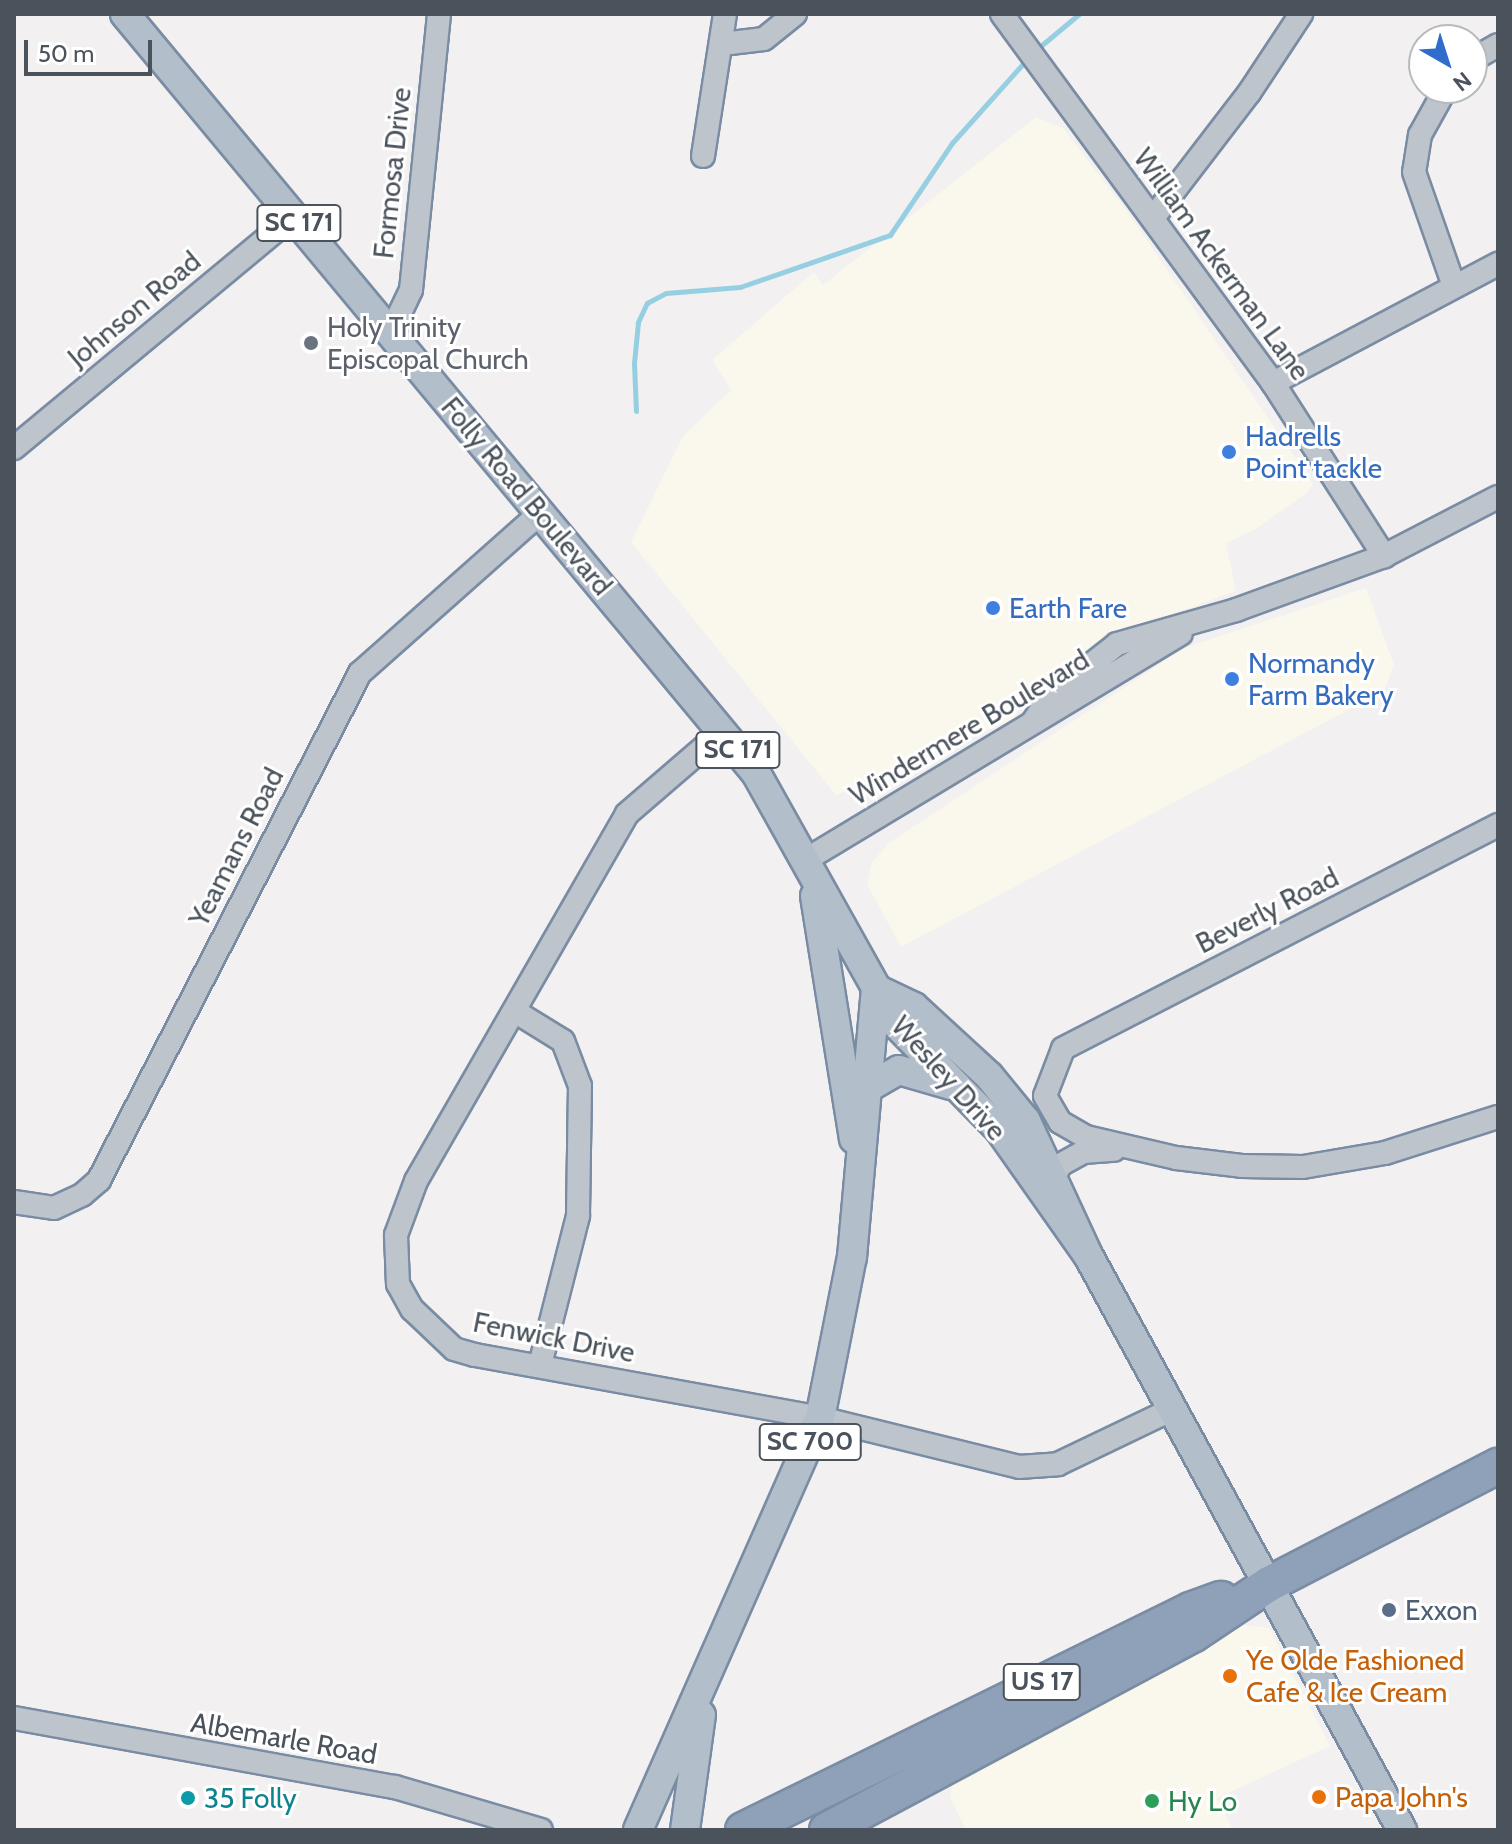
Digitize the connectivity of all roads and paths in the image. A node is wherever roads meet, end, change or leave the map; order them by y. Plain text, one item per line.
1 (125, 14) edge
2 (439, 14) edge
3 (725, 14) edge
4 (795, 14) edge
5 (1002, 14) edge
6 (1301, 14) edge
7 (722, 44) junction
8 (1437, 104) edge
9 (703, 156) dead end
10 (293, 216) junction
11 (1153, 218) junction
12 (1498, 264) edge
13 (1454, 286) junction
14 (390, 334) junction
15 (1273, 383) junction
16 (14, 448) edge
17 (1498, 497) edge
18 (540, 513) junction
19 (1384, 556) junction
20 (1207, 620) junction
21 (1033, 722) junction
22 (723, 731) junction
23 (1498, 825) edge
24 (809, 872) junction
25 (876, 989) junction
26 (516, 1012) junction
27 (871, 1086) junction
28 (969, 1093) junction
29 (1498, 1117) edge
30 (1130, 1149) junction
31 (1054, 1177) junction
32 (859, 1181) junction
33 (14, 1202) edge
34 (1088, 1255) junction
35 (540, 1365) junction
36 (1173, 1409) junction
37 (820, 1418) junction
38 (1498, 1466) edge
39 (1269, 1584) junction
40 (705, 1687) junction
41 (14, 1718) edge
42 (530, 1828) edge
43 (638, 1830) edge
44 (685, 1830) edge
45 (743, 1830) edge
46 (827, 1830) edge
47 (1402, 1830) edge

1 - 10 main road, Folly Road Boulevard / SC 171
2 - 14 street, Formosa Drive
3 - 7 street
4 - 7 street
5 - 11 street, William Ackerman Lane
6 - 11 street
7 - 9 street
8 - 13 street
10 - 14 main road, Folly Road Boulevard / SC 171
10 - 16 street, Johnson Road
11 - 15 street, William Ackerman Lane
12 - 13 street
13 - 15 street
14 - 18 main road, Folly Road Boulevard / SC 171
15 - 19 street, William Ackerman Lane
17 - 19 street, Windermere Boulevard
18 - 22 main road, Folly Road Boulevard / SC 171
18 - 33 street, Yeamans Road
19 - 20 street, Windermere Boulevard
20 - 21 street, Windermere Boulevard
20 - 21 street, Windermere Boulevard
21 - 24 street, Windermere Boulevard
22 - 24 main road, Folly Road Boulevard / SC 171
22 - 26 street, Fenwick Drive
23 - 30 street, Beverly Road
24 - 25 main road, Folly Road Boulevard / SC 171
24 - 32 main road, Folly Road Boulevard / SC 700
25 - 27 main road, Folly Road Boulevard / SC 700
25 - 28 main road, Wesley Drive
25 - 31 main road, Wesley Drive
26 - 35 street
26 - 35 street, Fenwick Drive
27 - 28 main road
27 - 32 main road, Folly Road Boulevard / SC 700
28 - 34 main road, Wesley Drive
29 - 30 street
30 - 31 street
31 - 34 main road, Wesley Drive
32 - 37 main road, Folly Road Boulevard / SC 700
34 - 36 main road, Wesley Drive
35 - 37 street, Fenwick Drive
36 - 37 street, Fenwick Drive
36 - 39 main road, Wesley Drive
37 - 40 main road, Folly Road Boulevard / SC 700
38 - 39 highway, US 17
39 - 45 highway, US 17
39 - 46 highway, US 17
39 - 47 main road, Wesley Drive
40 - 43 main road, Folly Road Boulevard / SC 700
40 - 44 main road, Folly Road Boulevard / SC 700
41 - 42 street, Albemarle Road

